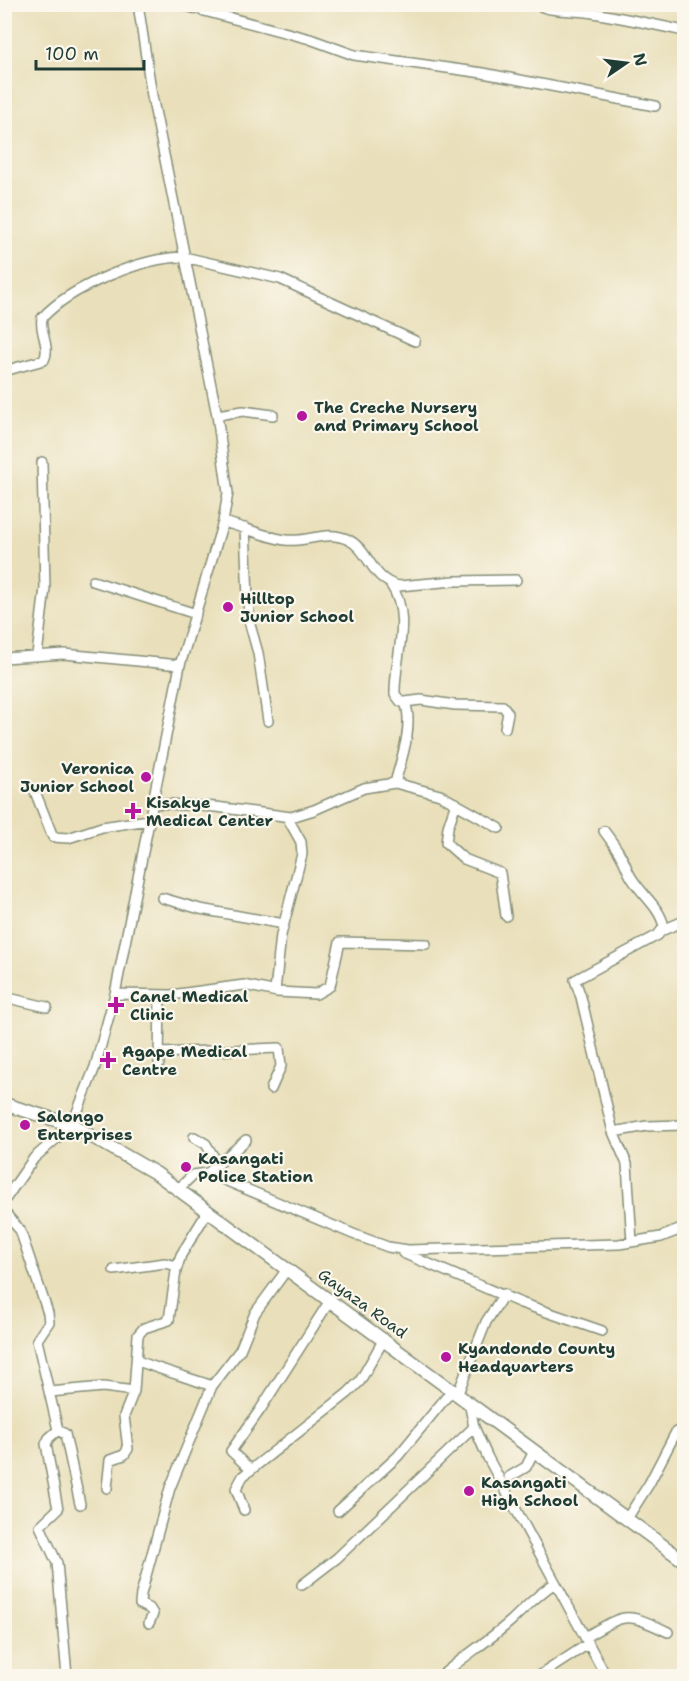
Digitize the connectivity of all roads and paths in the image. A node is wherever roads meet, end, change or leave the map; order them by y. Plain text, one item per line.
1 (138, 4) edge
2 (178, 4) edge
3 (536, 4) edge
4 (684, 30) edge
5 (655, 106) dead end
6 (184, 257) junction
7 (416, 341) dead end
8 (4, 371) edge
9 (217, 415) junction
10 (273, 416) dead end
11 (42, 462) dead end
12 (223, 522) junction
13 (245, 528) junction
14 (516, 580) dead end
15 (93, 581) dead end
16 (395, 585) junction
17 (406, 611) dead end
18 (196, 614) junction
19 (37, 655) junction
20 (4, 658) edge
21 (180, 664) junction
22 (405, 702) junction
23 (268, 721) dead end
24 (505, 728) dead end
25 (394, 783) junction
26 (34, 789) dead end
27 (152, 803) junction
28 (456, 803) junction
29 (287, 817) junction
30 (149, 820) junction
31 (499, 828) dead end
32 (604, 831) dead end
33 (162, 898) dead end
34 (506, 916) dead end
35 (684, 921) edge
36 (284, 924) junction
37 (663, 930) junction
38 (426, 944) dead end
39 (274, 991) junction
40 (115, 994) junction
41 (160, 995) junction
42 (4, 997) edge
43 (47, 1006) dead end
44 (160, 1053) junction
45 (159, 1064) dead end
46 (271, 1089) dead end
47 (4, 1104) edge
48 (72, 1125) junction
49 (684, 1125) edge
50 (613, 1132) junction
51 (195, 1137) dead end
52 (246, 1140) dead end
53 (218, 1164) junction
54 (208, 1173) junction
55 (178, 1189) junction
56 (4, 1201) edge
57 (208, 1210) junction
58 (4, 1212) edge
59 (684, 1228) edge
60 (632, 1242) junction
61 (388, 1247) junction
62 (177, 1266) junction
63 (288, 1269) junction
64 (114, 1270) dead end
65 (504, 1294) junction
66 (331, 1299) junction
67 (602, 1331) dead end
68 (384, 1339) junction
69 (137, 1360) junction
70 (212, 1386) junction
71 (134, 1391) junction
72 (455, 1391) junction
73 (50, 1392) junction
74 (469, 1402) junction
75 (474, 1428) junction
76 (58, 1430) junction
77 (676, 1432) dead end
78 (534, 1451) junction
79 (251, 1470) junction
80 (509, 1477) dead end
81 (107, 1488) dead end
82 (80, 1503) dead end
83 (244, 1510) dead end
84 (338, 1511) dead end
85 (626, 1520) junction
86 (684, 1562) edge
87 (555, 1583) junction
88 (303, 1586) dead end
89 (149, 1623) dead end
90 (668, 1632) dead end
91 (586, 1641) junction
92 (67, 1677) edge
93 (441, 1677) edge
94 (539, 1677) edge
95 (606, 1677) edge

1 - 6 street
2 - 5 street
3 - 4 street
6 - 7 street
6 - 8 street
6 - 9 street
9 - 10 street
9 - 12 street
11 - 19 street
12 - 13 street
12 - 18 street
13 - 16 street
13 - 23 street
14 - 16 street
15 - 18 street
16 - 17 street
16 - 22 street
18 - 21 street
19 - 20 street
19 - 21 street
21 - 27 street
22 - 24 street
22 - 25 street
25 - 28 street
25 - 29 street
26 - 30 street
27 - 29 street
27 - 30 street
28 - 31 street
28 - 34 street
29 - 36 street
30 - 40 street
32 - 37 street
33 - 36 street
35 - 37 street
36 - 39 street
37 - 50 street
38 - 39 street
39 - 41 street
40 - 41 street
40 - 48 street
41 - 44 street
42 - 43 street
44 - 45 street
44 - 46 street
47 - 48 main road, Gayaza Road
48 - 55 main road, Gayaza Road
48 - 56 street
49 - 50 street
50 - 60 street
51 - 53 street
52 - 53 street
53 - 54 street
54 - 55 street
54 - 61 street
55 - 57 main road, Gayaza Road
57 - 62 street
57 - 63 main road, Gayaza Road
58 - 73 street
59 - 60 street
60 - 61 street
61 - 65 street
62 - 64 street
62 - 69 street
63 - 66 main road, Gayaza Road
63 - 70 street
65 - 67 street
65 - 72 street
66 - 68 main road, Gayaza Road
66 - 79 street
68 - 72 main road, Gayaza Road
68 - 79 street
69 - 70 street
69 - 71 street
70 - 89 street
71 - 73 street
71 - 81 street
72 - 74 main road, Gayaza Road
72 - 84 street
73 - 76 street
74 - 75 street
74 - 78 main road, Gayaza Road
75 - 87 street
75 - 88 street
76 - 82 street
76 - 92 street
77 - 85 street
78 - 80 street
78 - 85 main road, Gayaza Road
79 - 83 street
85 - 86 main road, Gayaza Road
87 - 91 street
87 - 93 street
90 - 91 street
91 - 94 street
91 - 95 street

